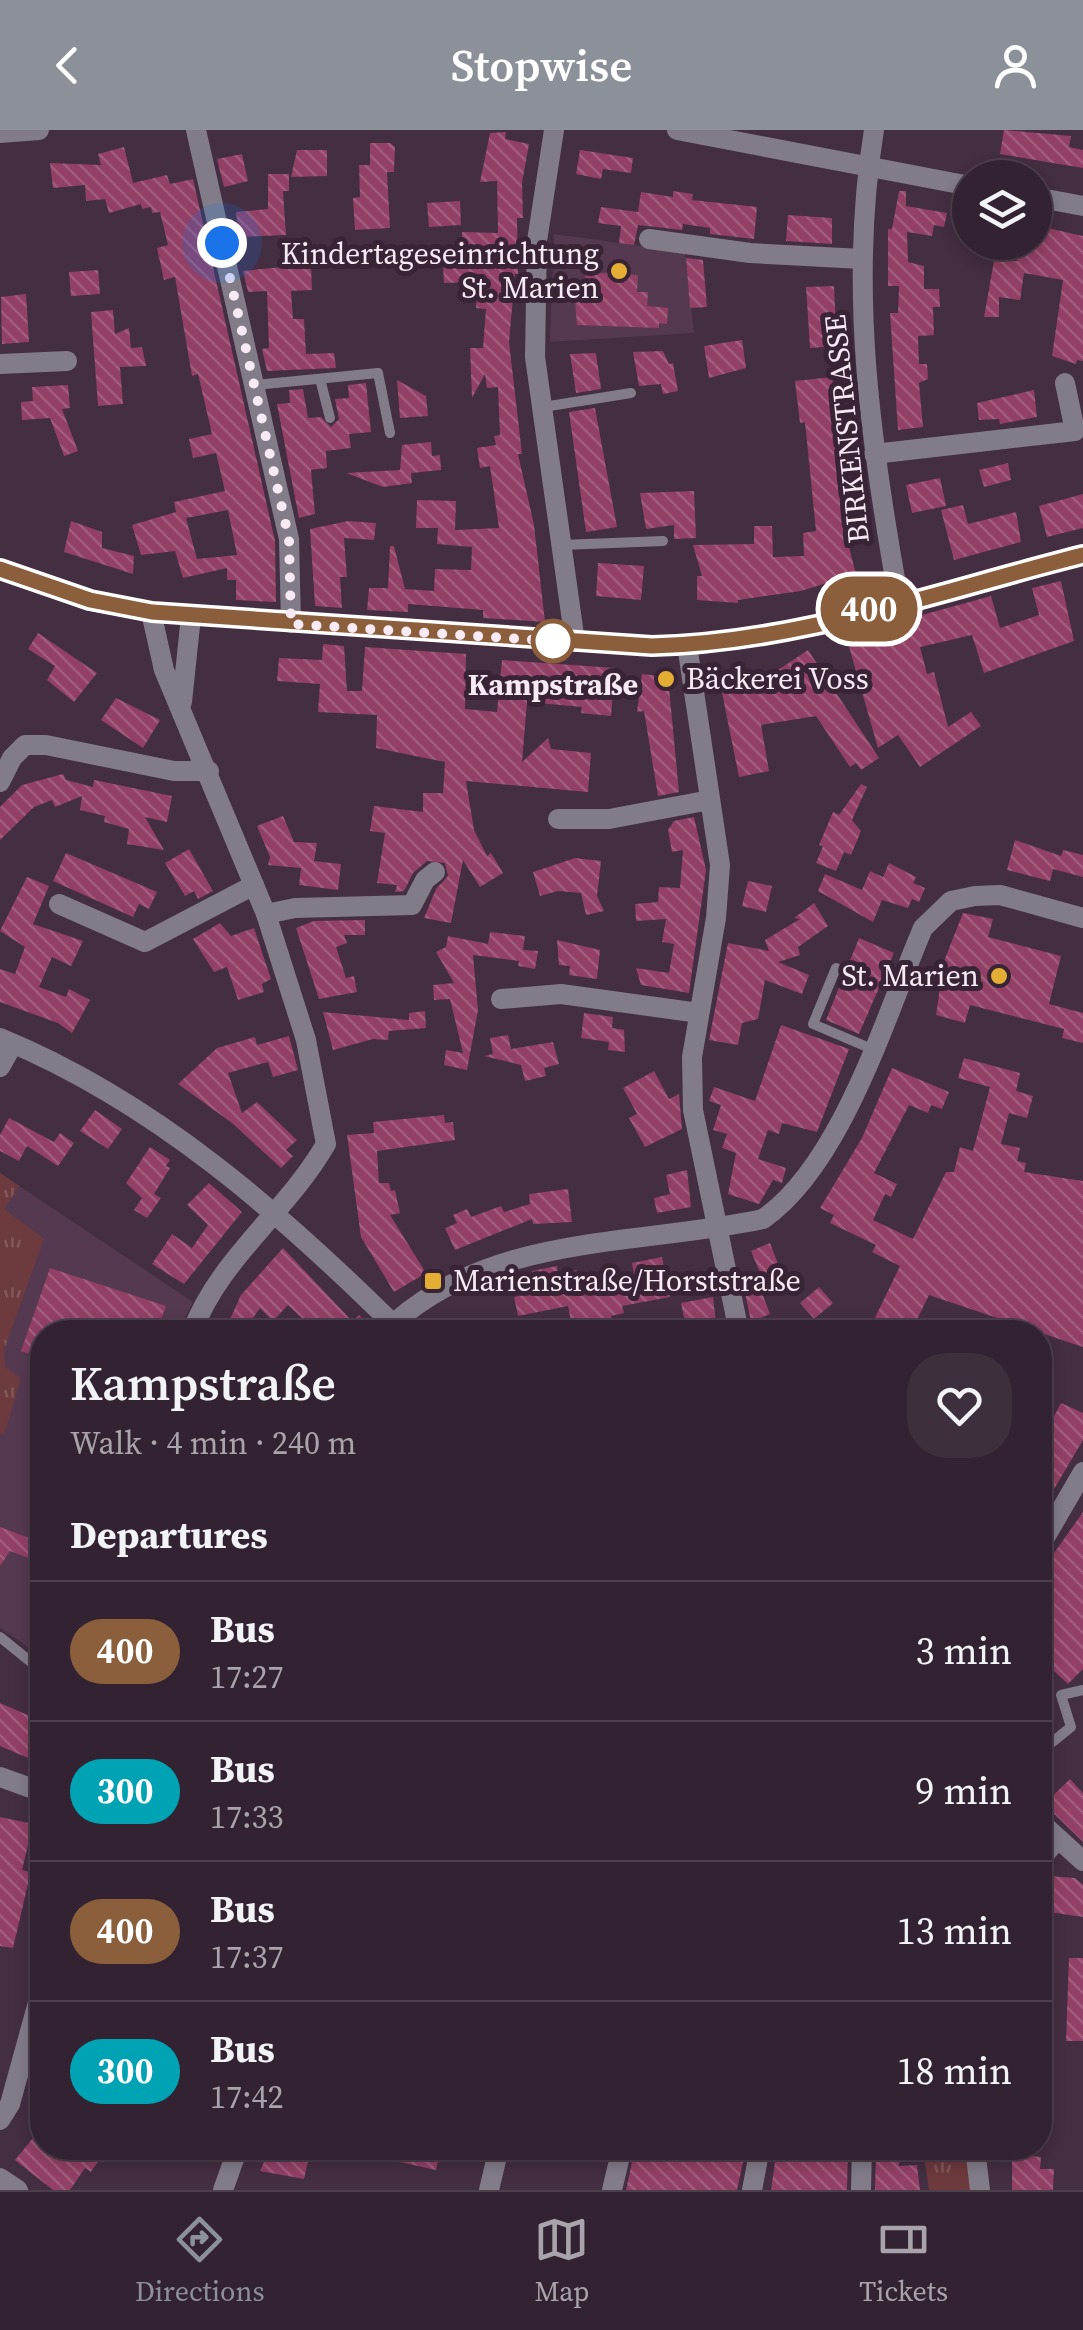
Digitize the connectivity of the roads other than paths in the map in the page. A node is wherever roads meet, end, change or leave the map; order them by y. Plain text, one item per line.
1 (40, 130) edge
2 (196, 130) edge
3 (554, 130) edge
4 (677, 130) edge
5 (874, 130) edge
6 (0, 133) edge
7 (868, 168) junction
8 (952, 183) edge
9 (1052, 201) edge
10 (1083, 206) edge
11 (649, 239) dead end
12 (862, 260) junction
13 (67, 361) dead end
14 (0, 364) edge
15 (320, 379) junction
16 (1065, 383) dead end
17 (254, 385) junction
18 (631, 393) dead end
19 (542, 407) junction
20 (330, 418) dead end
21 (390, 433) dead end
22 (874, 454) junction
23 (663, 542) dead end
24 (562, 545) junction
25 (1083, 556) edge
26 (0, 569) edge
27 (899, 602) junction
28 (152, 612) junction
29 (191, 616) junction
30 (291, 624) junction
31 (574, 642) junction
32 (687, 645) junction
33 (182, 704) junction
34 (209, 771) junction
35 (0, 782) edge
36 (710, 800) junction
37 (558, 820) dead end
38 (435, 872) dead end
39 (254, 885) junction
40 (59, 904) dead end
41 (266, 914) junction
42 (1083, 918) edge
43 (836, 968) dead end
44 (501, 999) dead end
45 (699, 1012) junction
46 (7, 1041) edge
47 (872, 1049) junction
48 (0, 1067) edge
49 (275, 1215) junction
50 (718, 1229) junction
51 (198, 1320) edge
52 (388, 1320) edge
53 (403, 1320) edge
54 (737, 1320) edge
55 (1083, 1472) edge
56 (1052, 1525) edge
57 (0, 1637) edge
58 (30, 1661) edge
59 (1083, 1690) edge
60 (1052, 1742) edge
61 (0, 1776) edge
62 (30, 1787) edge
63 (1052, 1835) edge
64 (1057, 1840) junction
65 (1052, 1846) edge
66 (1083, 1861) edge
67 (30, 2032) edge
68 (0, 2120) edge
69 (234, 2160) edge
70 (496, 2160) edge
71 (619, 2160) edge
72 (758, 2160) edge
73 (862, 2160) edge
74 (977, 2160) edge
75 (0, 2178) edge
76 (18, 2190) edge
77 (223, 2190) edge
78 (490, 2190) edge
79 (612, 2190) edge
80 (752, 2190) edge
81 (861, 2190) edge
82 (980, 2190) edge

1 - 6 street
2 - 17 street
3 - 19 street
4 - 7 street
5 - 7 street, BIRKENSTRASSE
7 - 8 street
7 - 12 street, BIRKENSTRASSE
9 - 10 street
11 - 12 street
12 - 22 street, BIRKENSTRASSE
13 - 14 street
15 - 17 lane
15 - 20 lane
15 - 21 lane
16 - 22 street
17 - 30 street
18 - 19 lane
19 - 24 street
22 - 27 street, BIRKENSTRASSE
23 - 24 lane
24 - 31 street
25 - 27 main road
26 - 28 main road
27 - 32 main road
28 - 29 main road
28 - 33 street
29 - 30 main road
29 - 33 street
30 - 31 main road
31 - 32 main road
32 - 36 street
33 - 34 street
34 - 35 street
34 - 39 street
36 - 37 street
36 - 45 street
38 - 41 street
39 - 40 street
39 - 41 street
41 - 49 street
42 - 47 street
43 - 47 lane
44 - 45 street
45 - 50 street
46 - 48 street
46 - 49 street
47 - 50 street
49 - 51 street
49 - 52 street
50 - 53 street
50 - 54 street
55 - 56 street
57 - 58 lane
59 - 60 lane
61 - 62 street
63 - 64 street
64 - 65 street
64 - 66 street
67 - 68 street
69 - 77 street
70 - 78 street
71 - 79 street
72 - 80 street
73 - 81 street
74 - 82 street
75 - 76 street

